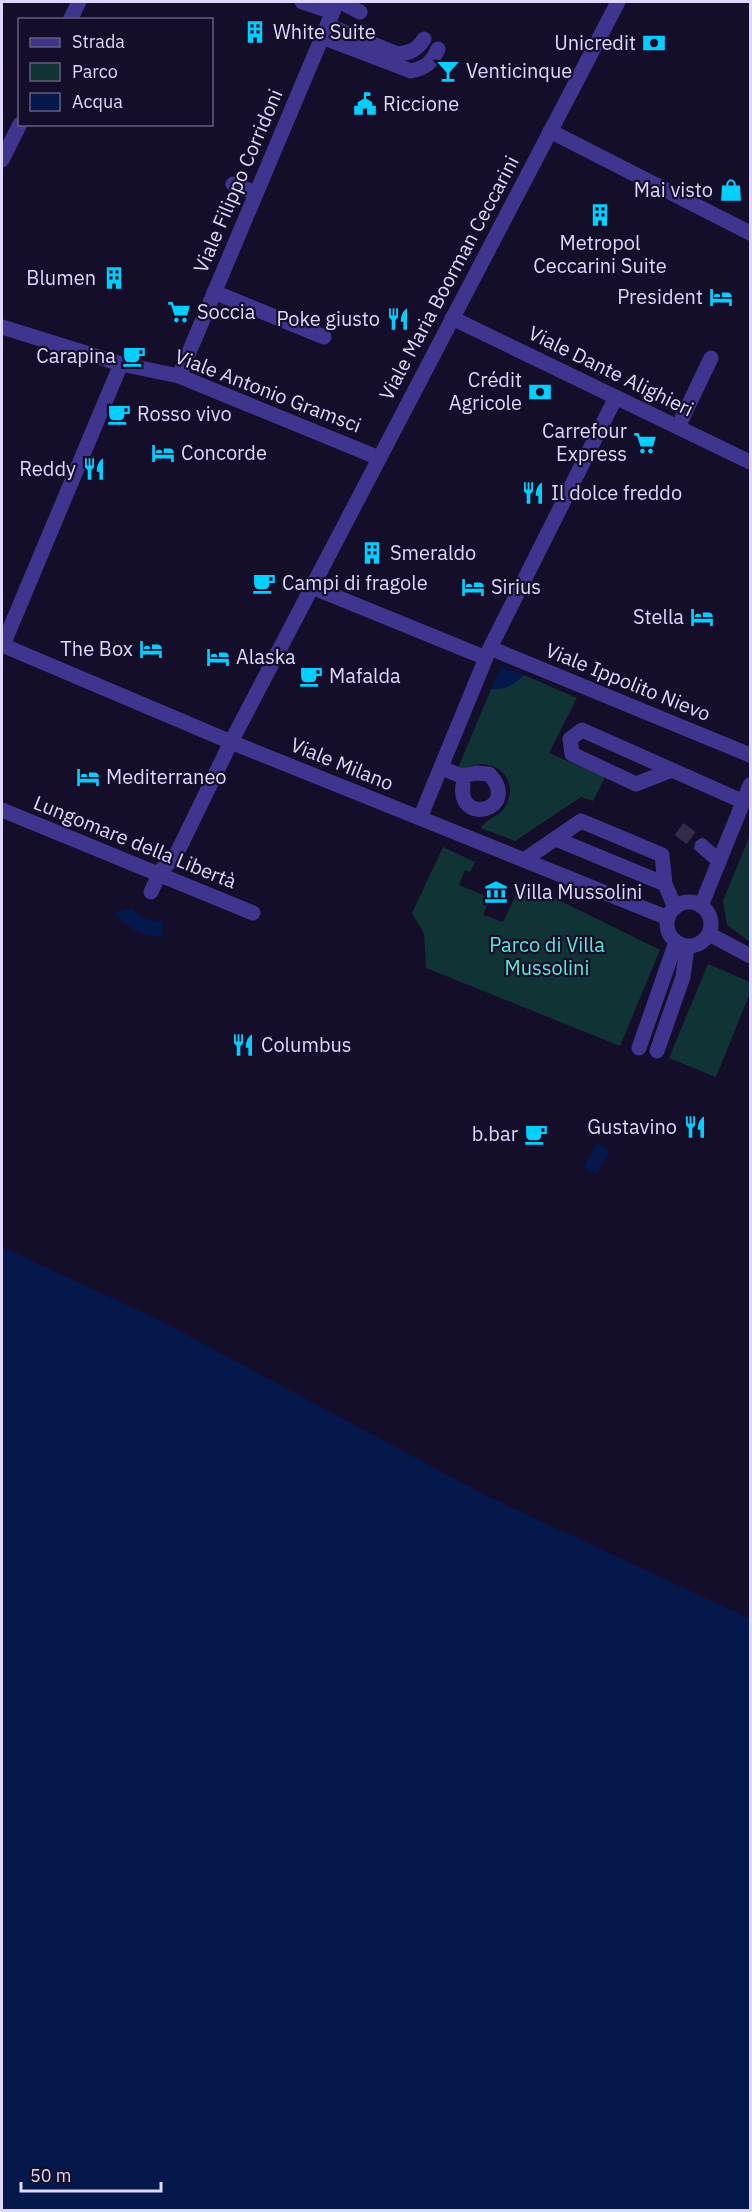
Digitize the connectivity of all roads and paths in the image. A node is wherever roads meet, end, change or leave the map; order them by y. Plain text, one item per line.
1 (79, 2) edge
2 (302, 2) edge
3 (618, 2) edge
4 (360, 12) dead end
5 (332, 15) edge
6 (71, 18) edge
7 (424, 39) dead end
8 (438, 49) dead end
9 (18, 126) edge
10 (550, 131) junction
11 (3, 152) edge
12 (233, 184) dead end
13 (256, 193) junction
14 (750, 233) edge
15 (214, 292) junction
16 (452, 318) junction
17 (2, 327) edge
18 (324, 337) dead end
19 (711, 358) dead end
20 (121, 364) junction
21 (178, 376) junction
22 (616, 397) junction
23 (678, 427) junction
24 (380, 458) junction
25 (750, 462) edge
26 (312, 587) junction
27 (2, 646) edge
28 (488, 653) junction
29 (231, 742) junction
30 (750, 755) edge
31 (441, 768) junction
32 (672, 770) junction
33 (463, 785) dead end
34 (750, 785) edge
35 (744, 802) junction
36 (2, 810) edge
37 (420, 818) junction
38 (556, 839) junction
39 (702, 846) tunnel mouth
40 (524, 860) junction
41 (719, 861) junction
42 (159, 875) junction
43 (665, 884) junction
44 (151, 892) dead end
45 (701, 906) junction
46 (253, 913) dead end
47 (671, 913) junction
48 (709, 934) junction
49 (682, 944) junction
50 (750, 956) edge
51 (639, 1048) dead end
52 (657, 1051) dead end

1 - 6 street
2 - 5 street
3 - 10 street, Viale Maria Boorman Ceccarini
4 - 5 street
5 - 7 street
5 - 8 street
5 - 13 street, Viale Filippo Corridoni
9 - 11 street
10 - 14 street
10 - 16 street, Viale Maria Boorman Ceccarini
12 - 13 street
13 - 15 street, Viale Filippo Corridoni
15 - 18 street
15 - 21 street, Viale Filippo Corridoni
16 - 22 street, Viale Dante Alighieri
16 - 24 street, Viale Maria Boorman Ceccarini
17 - 20 street, Viale Antonio Gramsci
19 - 23 street
20 - 21 street, Viale Antonio Gramsci
20 - 27 street
21 - 24 street, Viale Antonio Gramsci
22 - 23 street, Viale Dante Alighieri
22 - 28 street
23 - 25 street, Viale Dante Alighieri
24 - 26 street, Viale Maria Boorman Ceccarini
26 - 28 street, Viale Ippolito Nievo
26 - 29 street, Viale Maria Boorman Ceccarini
27 - 29 street, Viale Milano
28 - 30 street, Viale Ippolito Nievo
28 - 31 street
29 - 37 street, Viale Milano
29 - 42 street, Viale Maria Boorman Ceccarini
31 - 33 street
31 - 37 street
32 - 32 street
32 - 35 street
34 - 35 street
35 - 41 street
36 - 42 street, Lungomare della Libertà
37 - 40 street, Viale Milano
38 - 40 street
38 - 43 street
38 - 43 street
39 - 41 street
40 - 47 street, Viale Milano
41 - 45 street
42 - 44 street, Viale Maria Boorman Ceccarini
42 - 46 street, Lungomare della Libertà
43 - 47 street
45 - 47 street
45 - 48 street
47 - 49 street
48 - 49 street
48 - 50 street
49 - 51 street
49 - 52 street

